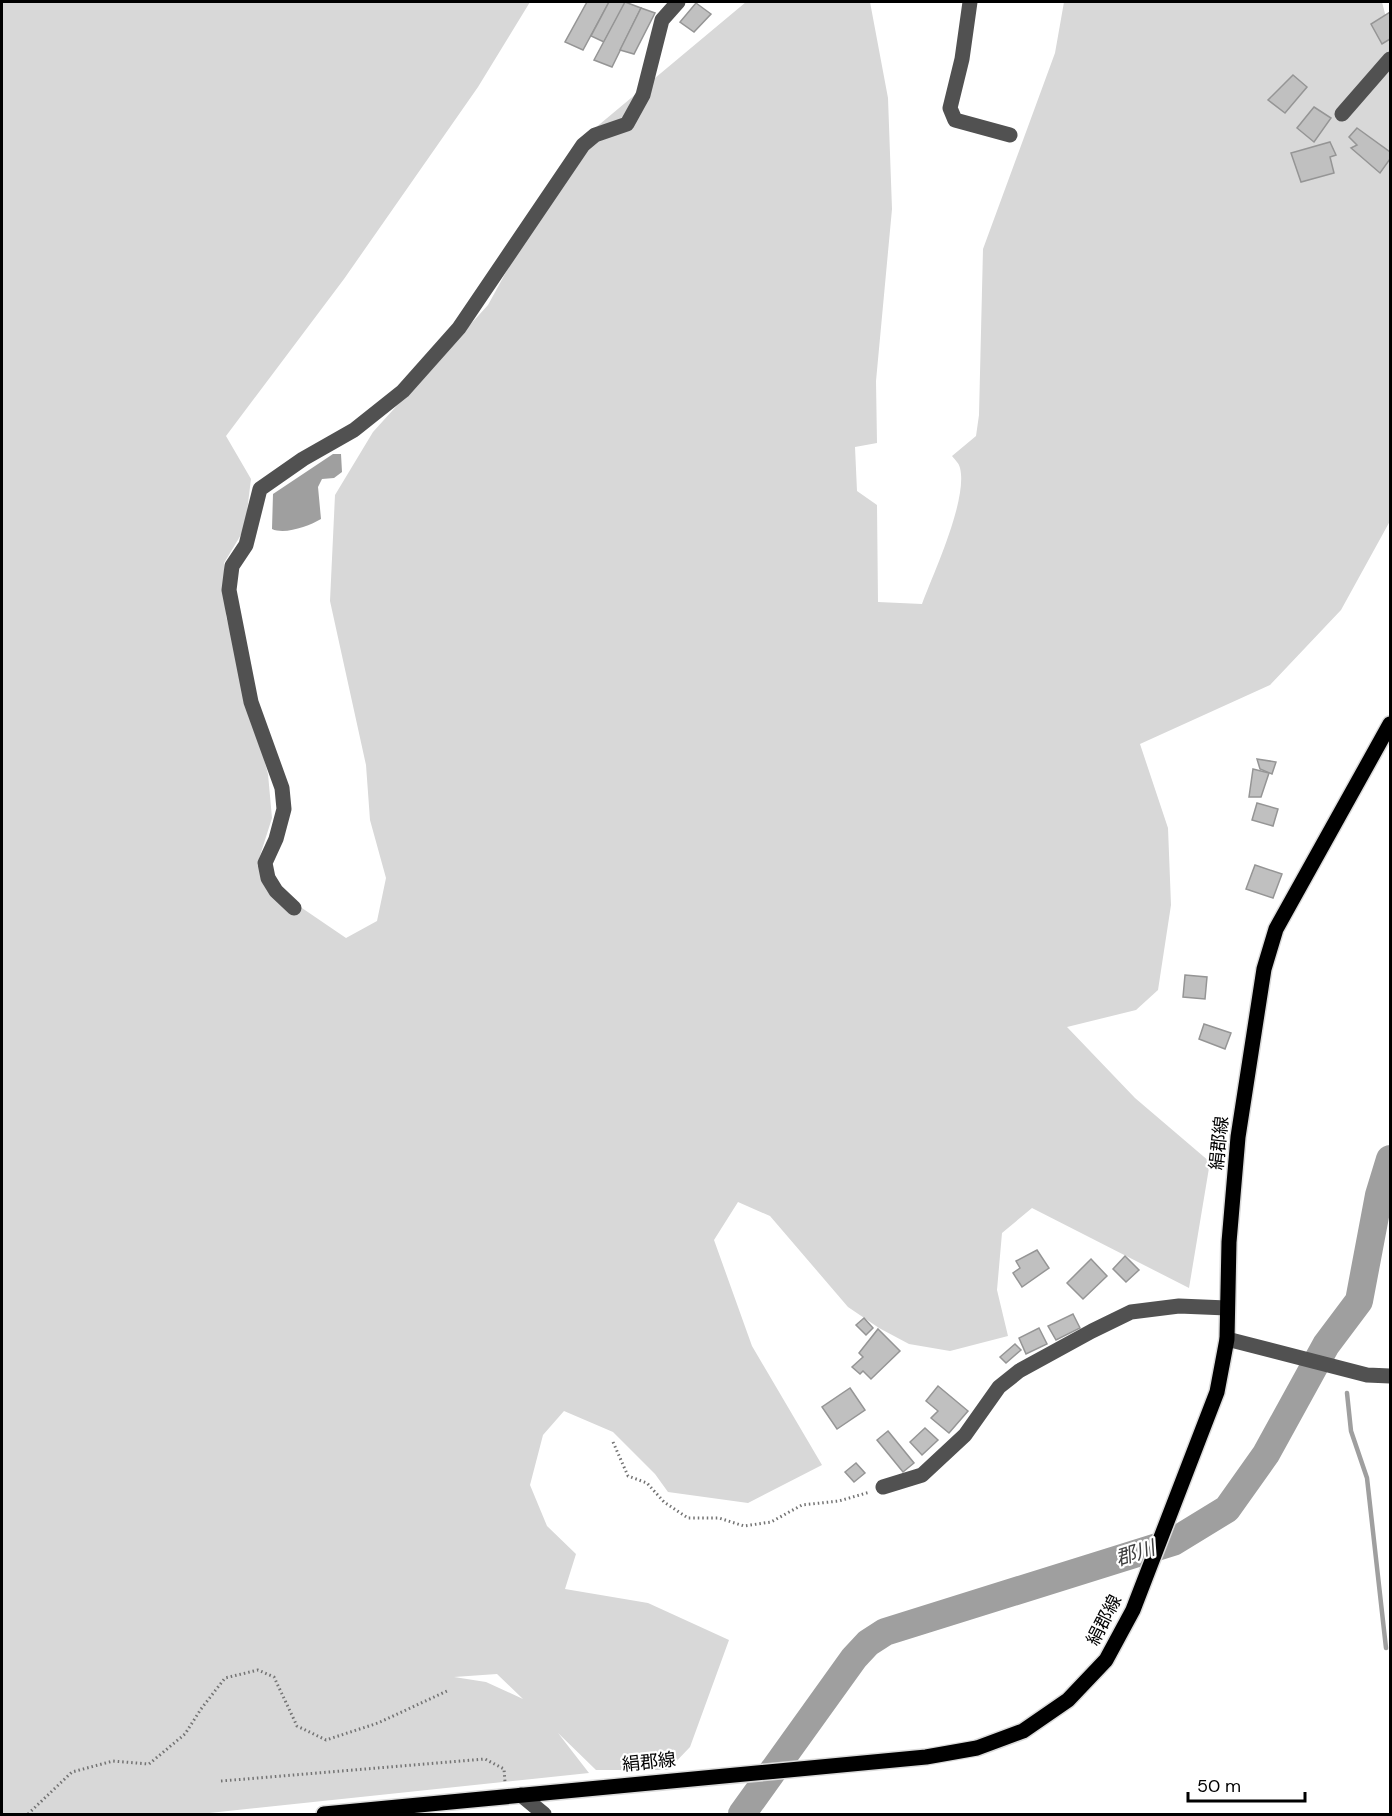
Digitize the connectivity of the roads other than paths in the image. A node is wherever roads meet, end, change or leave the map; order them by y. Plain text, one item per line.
1 (678, 2) edge
2 (970, 2) edge
3 (1390, 60) edge
4 (1342, 114) dead end
5 (1010, 135) dead end
6 (1390, 724) edge
7 (294, 908) dead end
8 (1227, 1308) junction
9 (1227, 1339) junction
10 (1390, 1376) edge
11 (883, 1487) road end
12 (514, 1795) junction
13 (324, 1815) edge
14 (544, 1815) edge

1 - 7 street
2 - 5 street
3 - 4 street
6 - 8 main road, 絹郡線
8 - 9 main road, 絹郡線
8 - 11 street
9 - 10 street
9 - 12 main road, 絹郡線
12 - 13 main road, 絹郡線
12 - 14 street

